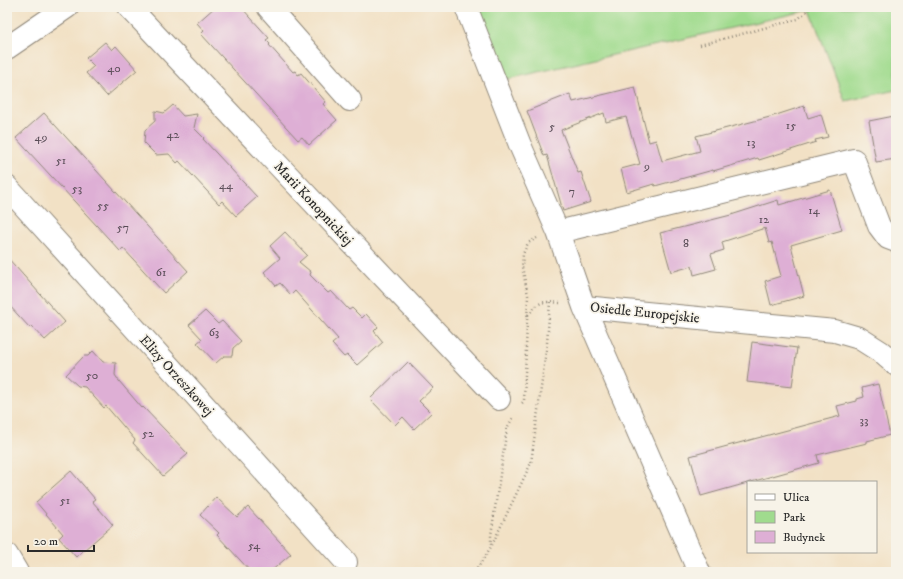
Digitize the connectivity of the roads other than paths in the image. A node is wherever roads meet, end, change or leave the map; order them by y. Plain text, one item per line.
1 (67, 7) edge
2 (129, 7) edge
3 (268, 7) edge
4 (466, 7) edge
5 (7, 48) edge
6 (350, 100) dead end
7 (7, 187) edge
8 (558, 232) junction
9 (896, 241) edge
10 (584, 307) junction
11 (896, 365) edge
12 (499, 398) dead end
13 (7, 555) edge
14 (346, 562) dead end
15 (17, 572) edge
16 (699, 572) edge

1 - 5 street
2 - 12 street, Marii Konopnickiej
3 - 6 street
4 - 8 street, Osiedle Europejskie
7 - 14 street, Elizy Orzeszkowej
8 - 9 street
8 - 10 street, Osiedle Europejskie
10 - 11 street, Osiedle Europejskie
10 - 16 street
13 - 15 street

